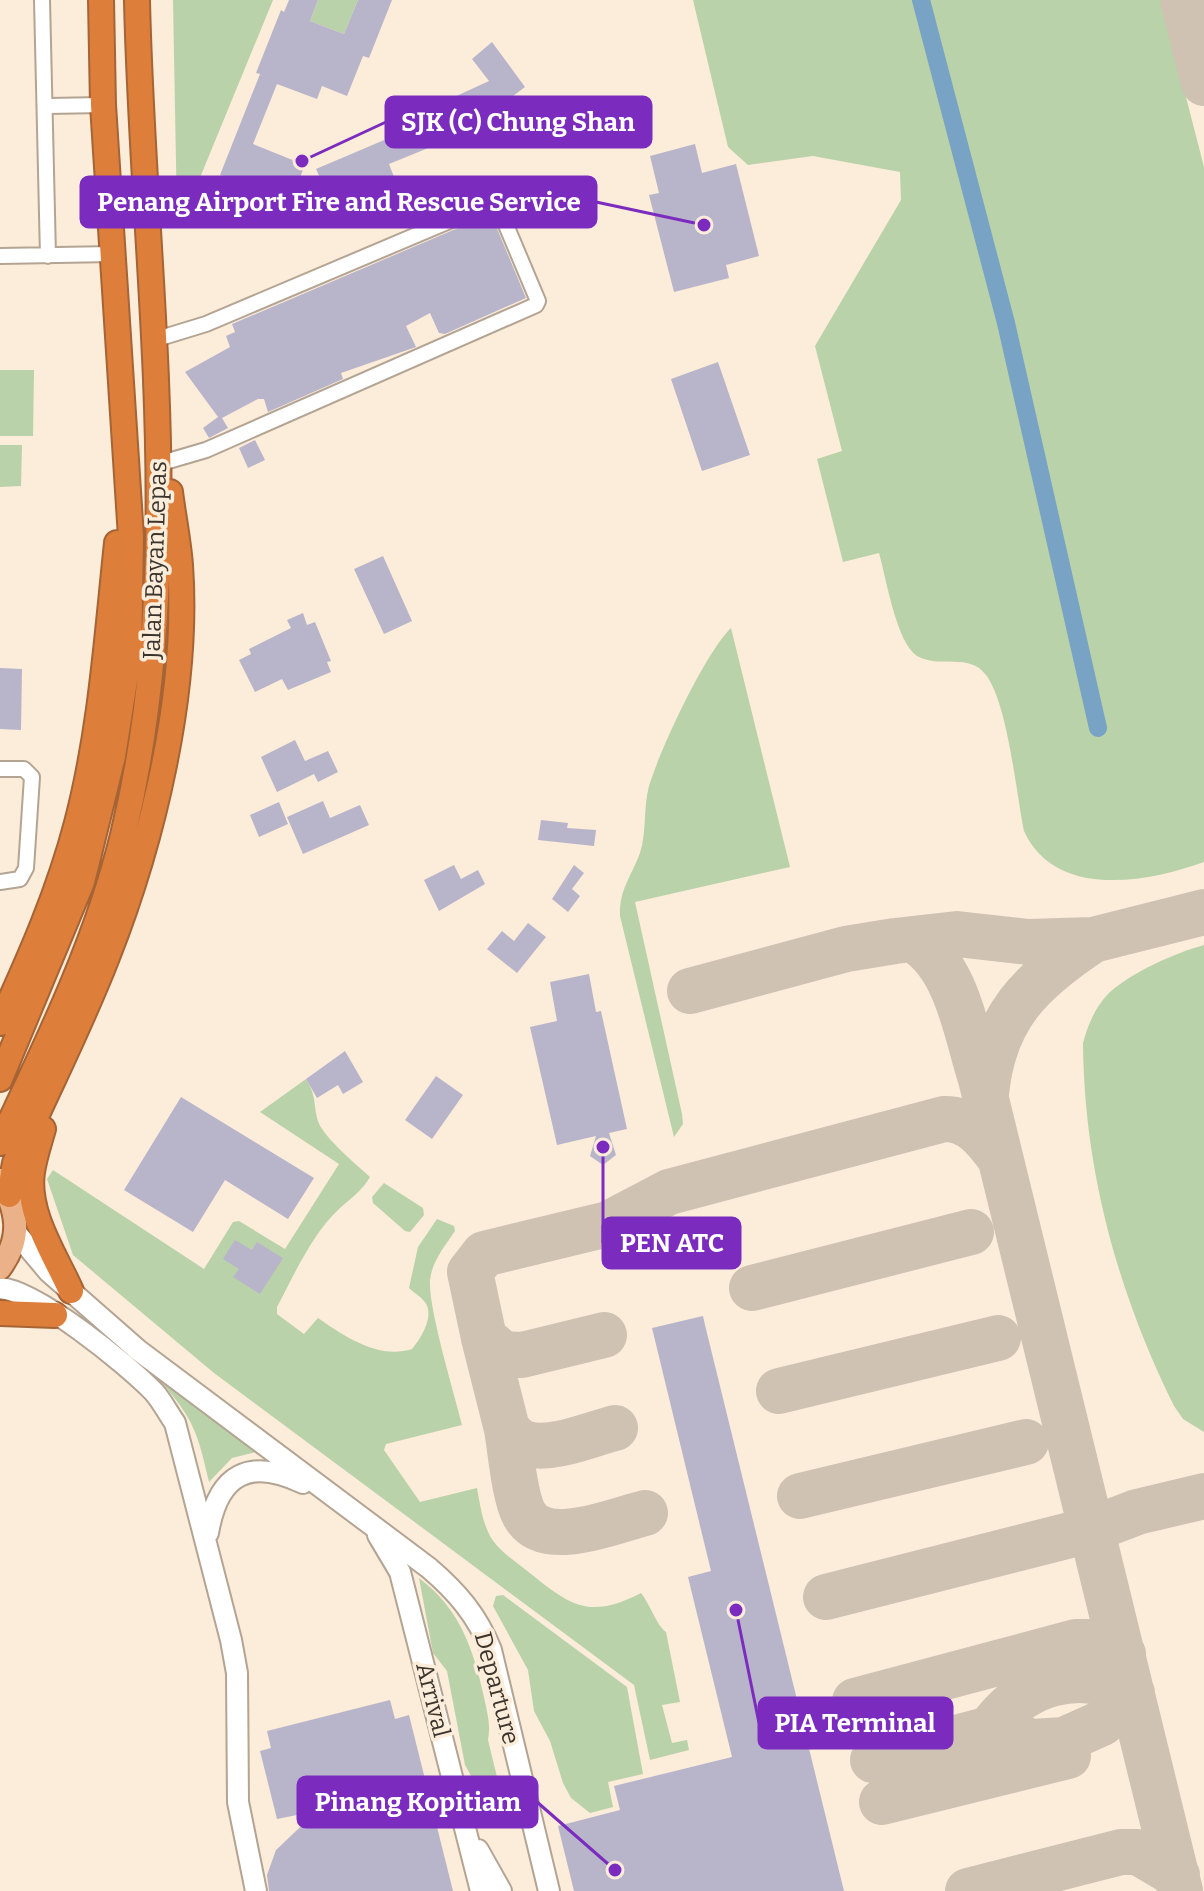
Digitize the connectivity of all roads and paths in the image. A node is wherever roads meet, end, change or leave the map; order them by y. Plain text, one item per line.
1 (42, 0) edge
2 (101, 0) edge
3 (137, 0) edge
4 (103, 105) junction
5 (48, 106) junction
6 (113, 254) junction
7 (0, 256) edge
8 (48, 256) junction
9 (157, 339) junction
10 (161, 430) junction
11 (125, 461) junction
12 (165, 462) junction
13 (0, 769) edge
14 (0, 882) edge
15 (0, 1023) edge
16 (57, 1073) junction
17 (0, 1079) edge
18 (0, 1143) edge
19 (4, 1187) edge
20 (17, 1234) junction
21 (0, 1268) edge
22 (0, 1288) edge
23 (71, 1291) junction
24 (0, 1313) edge
25 (55, 1315) junction
26 (340, 1501) junction
27 (207, 1541) junction
28 (407, 1564) junction
29 (466, 1829) junction
30 (256, 1891) edge
31 (481, 1891) edge
32 (501, 1891) edge
33 (549, 1891) edge

1 - 5 street
2 - 4 highway, Jalan Bayan Lepas
3 - 9 highway, Jalan Bayan Lepas
4 - 5 street
4 - 6 highway, Jalan Bayan Lepas
5 - 8 street
6 - 8 street
6 - 11 highway, Jalan Bayan Lepas
7 - 8 street
9 - 10 highway, Jalan Bayan Lepas
9 - 12 street
10 - 12 highway
10 - 18 highway, Jalan Bayan Lepas
11 - 15 highway
11 - 17 highway, Jalan Bayan Lepas
12 - 16 highway
13 - 14 street
16 - 19 highway
16 - 23 highway
19 - 20 main road
20 - 21 main road
20 - 23 street
22 - 25 street
23 - 26 street
24 - 25 highway
25 - 27 street
26 - 27 street
26 - 28 street, Departure
27 - 30 street
28 - 29 street, Arrival
28 - 33 street, Departure
29 - 31 street, Arrival
29 - 32 street, Arrival

